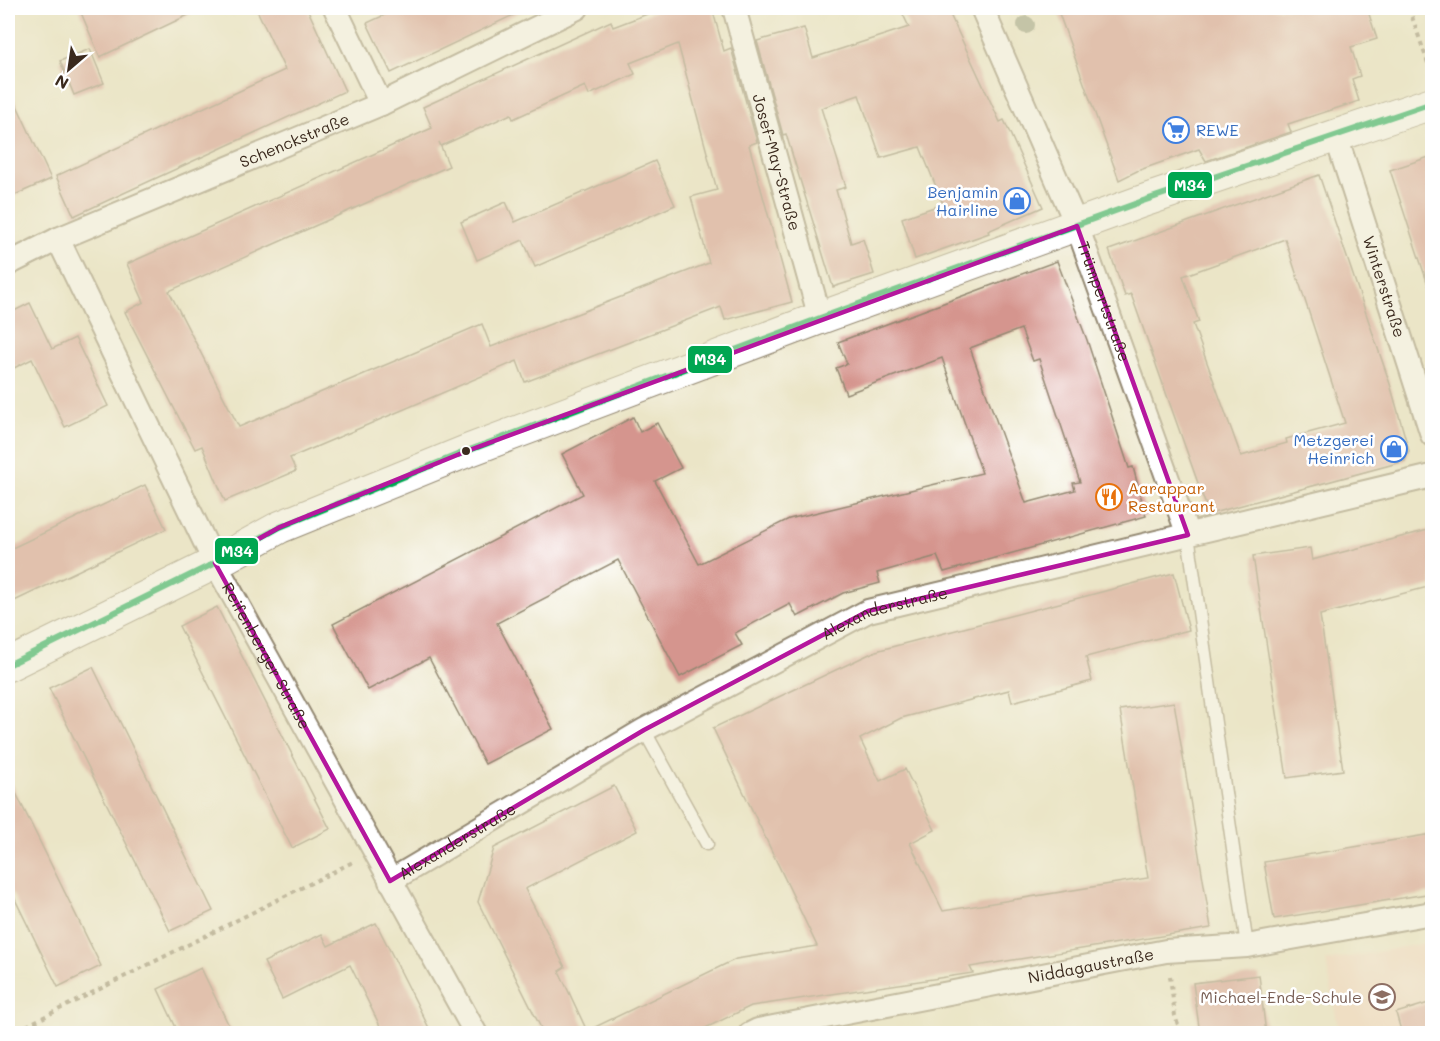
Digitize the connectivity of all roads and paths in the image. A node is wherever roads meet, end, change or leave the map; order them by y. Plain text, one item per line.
1 (335, 8) edge
2 (577, 8) edge
3 (734, 8) edge
4 (1409, 8) edge
5 (982, 9) edge
6 (1432, 76) edge
7 (1432, 103) edge
8 (381, 104) junction
9 (1336, 136) junction
10 (1077, 226) junction
11 (58, 239) junction
12 (8, 264) edge
13 (820, 318) junction
14 (1432, 435) edge
15 (1432, 476) edge
16 (1188, 535) junction
17 (215, 564) junction
18 (8, 665) edge
19 (644, 730) junction
20 (707, 844) dead end
21 (375, 851) junction
22 (390, 881) junction
23 (1432, 913) edge
24 (1247, 946) junction
25 (1166, 951) junction
26 (10, 1034) edge
27 (476, 1034) edge
28 (750, 1034) edge
29 (1181, 1034) edge

1 - 8 street
2 - 8 street, Schenckstraße
3 - 13 street, Josef-May-Straße
4 - 6 path
5 - 10 street, Trümpertstraße
7 - 9 main road
8 - 11 street, Schenckstraße
9 - 10 main road
9 - 14 street, Winterstraße
10 - 13 main road
10 - 16 street, Trümpertstraße
11 - 12 street, Schenckstraße
11 - 17 street, Reifenberger Straße
13 - 17 main road
15 - 16 street, Alexanderstraße
16 - 19 street, Alexanderstraße
16 - 24 lane
17 - 18 main road
17 - 21 street, Reifenberger Straße
19 - 20 lane
19 - 22 street, Alexanderstraße
21 - 22 street, Reifenberger Straße
21 - 26 path
22 - 27 street, Reifenberger Straße
23 - 24 street, Niddagaustraße
24 - 25 street, Niddagaustraße
25 - 28 street, Niddagaustraße
25 - 29 path

